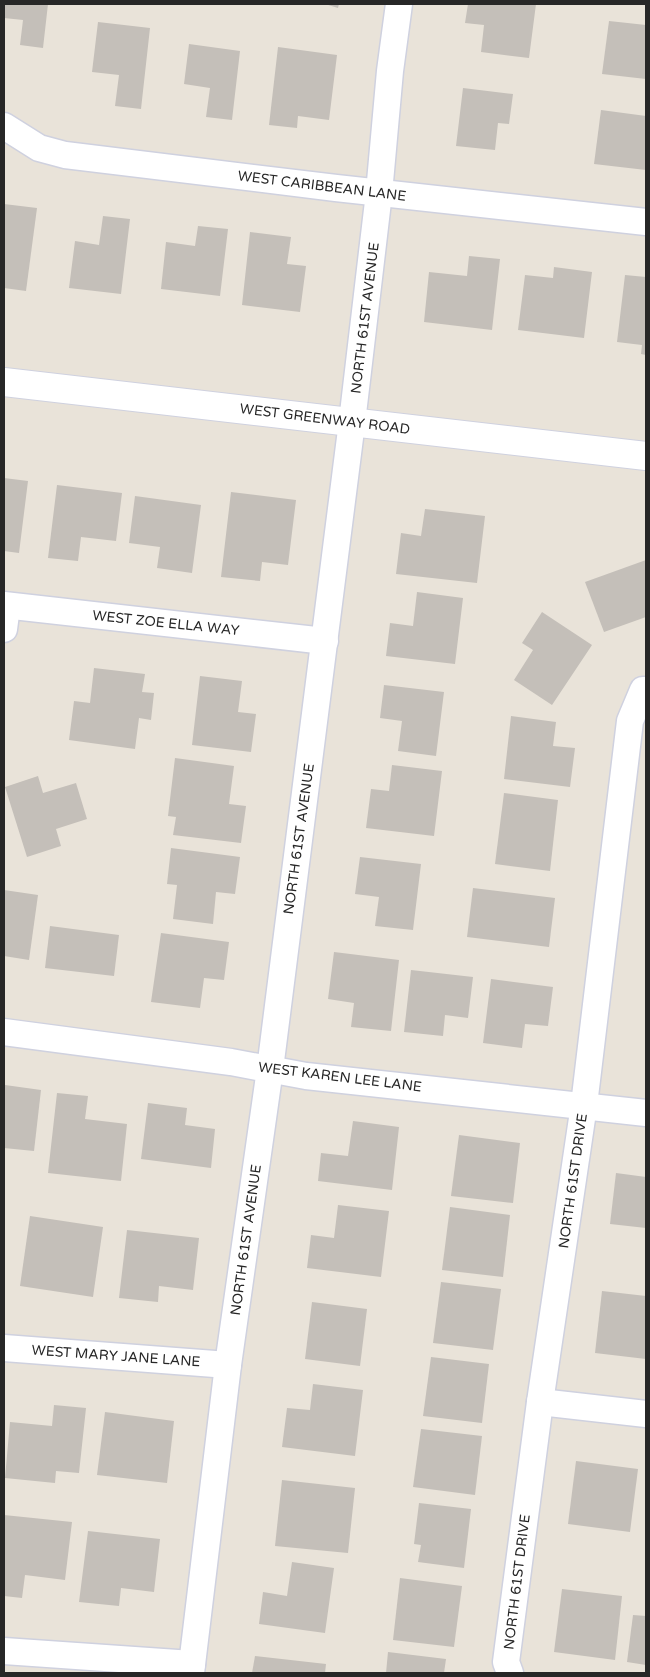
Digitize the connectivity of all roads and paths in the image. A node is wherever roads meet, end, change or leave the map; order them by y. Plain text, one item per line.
1 (399, 4) edge
2 (4, 126) edge
3 (379, 193) junction
4 (646, 222) edge
5 (4, 382) edge
6 (352, 422) junction
7 (646, 456) edge
8 (5, 613) edge
9 (325, 641) junction
10 (645, 690) edge
11 (4, 1032) edge
12 (270, 1069) junction
13 (584, 1105) junction
14 (646, 1113) edge
15 (4, 1348) edge
16 (228, 1365) junction
17 (540, 1402) junction
18 (646, 1414) edge
19 (4, 1651) edge
20 (192, 1669) edge
21 (510, 1673) edge

1 - 3 street, NORTH 61ST AVENUE
2 - 3 street, WEST CARIBBEAN LANE
3 - 4 street, WEST CARIBBEAN LANE
3 - 6 street, NORTH 61ST AVENUE
5 - 6 main road, WEST GREENWAY ROAD
6 - 7 main road, WEST GREENWAY ROAD
6 - 9 street, NORTH 61ST AVENUE
8 - 9 street, WEST ZOE ELLA WAY
9 - 12 street, NORTH 61ST AVENUE
10 - 13 street, NORTH 61ST DRIVE
11 - 12 street, WEST KAREN LEE LANE
12 - 13 street, WEST KAREN LEE LANE
12 - 16 street, NORTH 61ST AVENUE
13 - 14 street, WEST KAREN LEE LANE
13 - 17 street, NORTH 61ST DRIVE
15 - 16 street, WEST MARY JANE LANE
16 - 20 street, NORTH 61ST AVENUE
17 - 18 street
17 - 21 street, NORTH 61ST DRIVE
19 - 20 street

